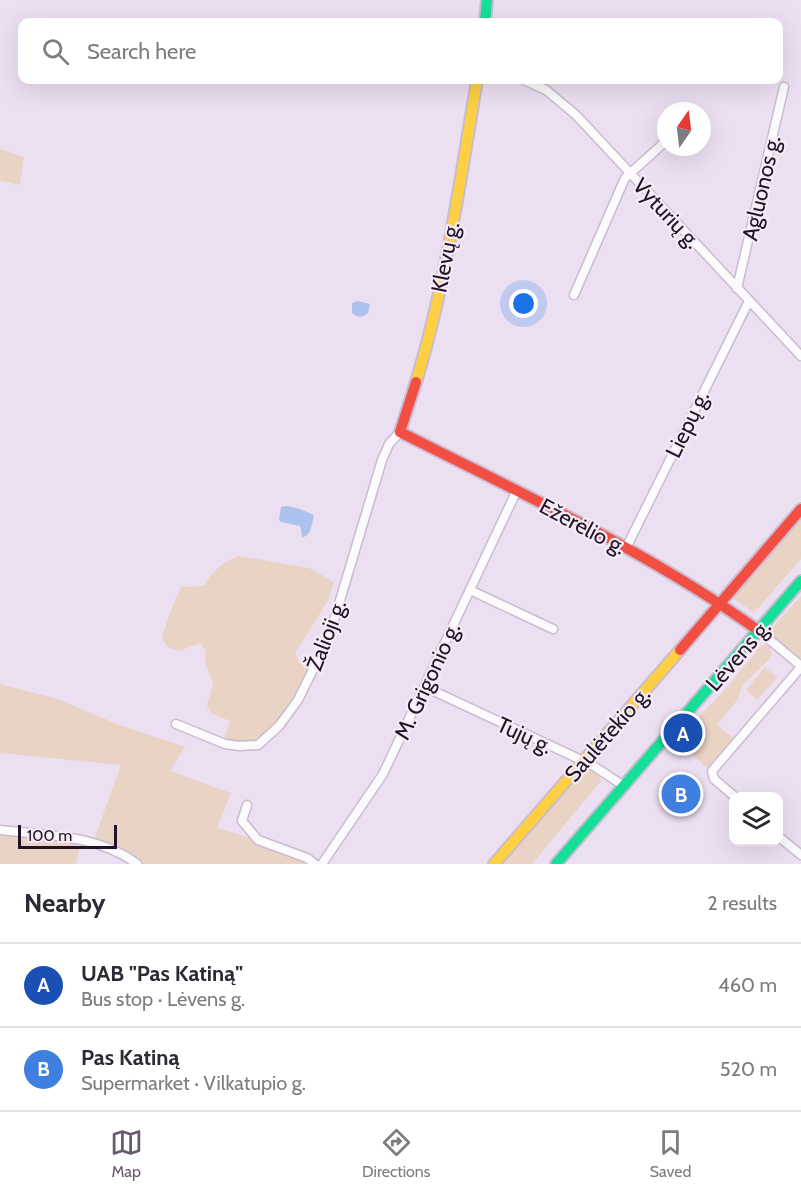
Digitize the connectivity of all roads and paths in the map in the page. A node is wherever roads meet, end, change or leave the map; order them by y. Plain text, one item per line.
1 (487, 0) edge
2 (485, 18) edge
3 (476, 84) edge
4 (531, 84) edge
5 (784, 87) dead end
6 (657, 149) edge
7 (630, 173) junction
8 (737, 288) junction
9 (574, 295) dead end
10 (749, 301) junction
11 (801, 356) edge
12 (400, 432) junction
13 (517, 490) junction
14 (801, 509) edge
15 (626, 548) junction
16 (801, 581) edge
17 (470, 591) junction
18 (720, 604) junction
19 (553, 629) dead end
20 (759, 631) junction
21 (801, 666) edge
22 (425, 687) junction
23 (176, 724) dead end
24 (584, 761) junction
25 (624, 786) junction
26 (729, 792) edge
27 (247, 805) dead end
28 (0, 830) edge
29 (783, 840) edge
30 (801, 855) edge
31 (137, 864) edge
32 (315, 864) edge
33 (322, 864) edge
34 (494, 864) edge
35 (556, 864) edge

1 - 2 main road
3 - 12 main road, Klevų g.
4 - 7 street, Vyturių g.
5 - 8 street, Agluonos g.
6 - 7 street
7 - 8 street, Vyturių g.
7 - 9 street
8 - 10 street, Vyturių g.
10 - 11 street, Vyturių g.
10 - 15 street, Liepų g.
12 - 13 main road, Ežerėlio g.
12 - 23 street, Žalioji g.
13 - 15 main road, Ežerėlio g.
13 - 17 street, M. Grigonio g.
14 - 18 main road, Saulėtekio g.
15 - 18 main road, Ežerėlio g.
16 - 20 main road, Lėvens g.
17 - 19 street
17 - 22 street, M. Grigonio g.
18 - 20 main road, Ežerėlio g.
18 - 24 main road, Saulėtekio g.
20 - 21 street
20 - 25 main road, Lėvens g.
21 - 26 street
22 - 24 street, Tujų g.
22 - 33 street, M. Grigonio g.
24 - 25 street, Tujų g.
24 - 34 main road, Saulėtekio g.
25 - 35 main road, Lėvens g.
27 - 32 street
28 - 31 street
29 - 30 street

